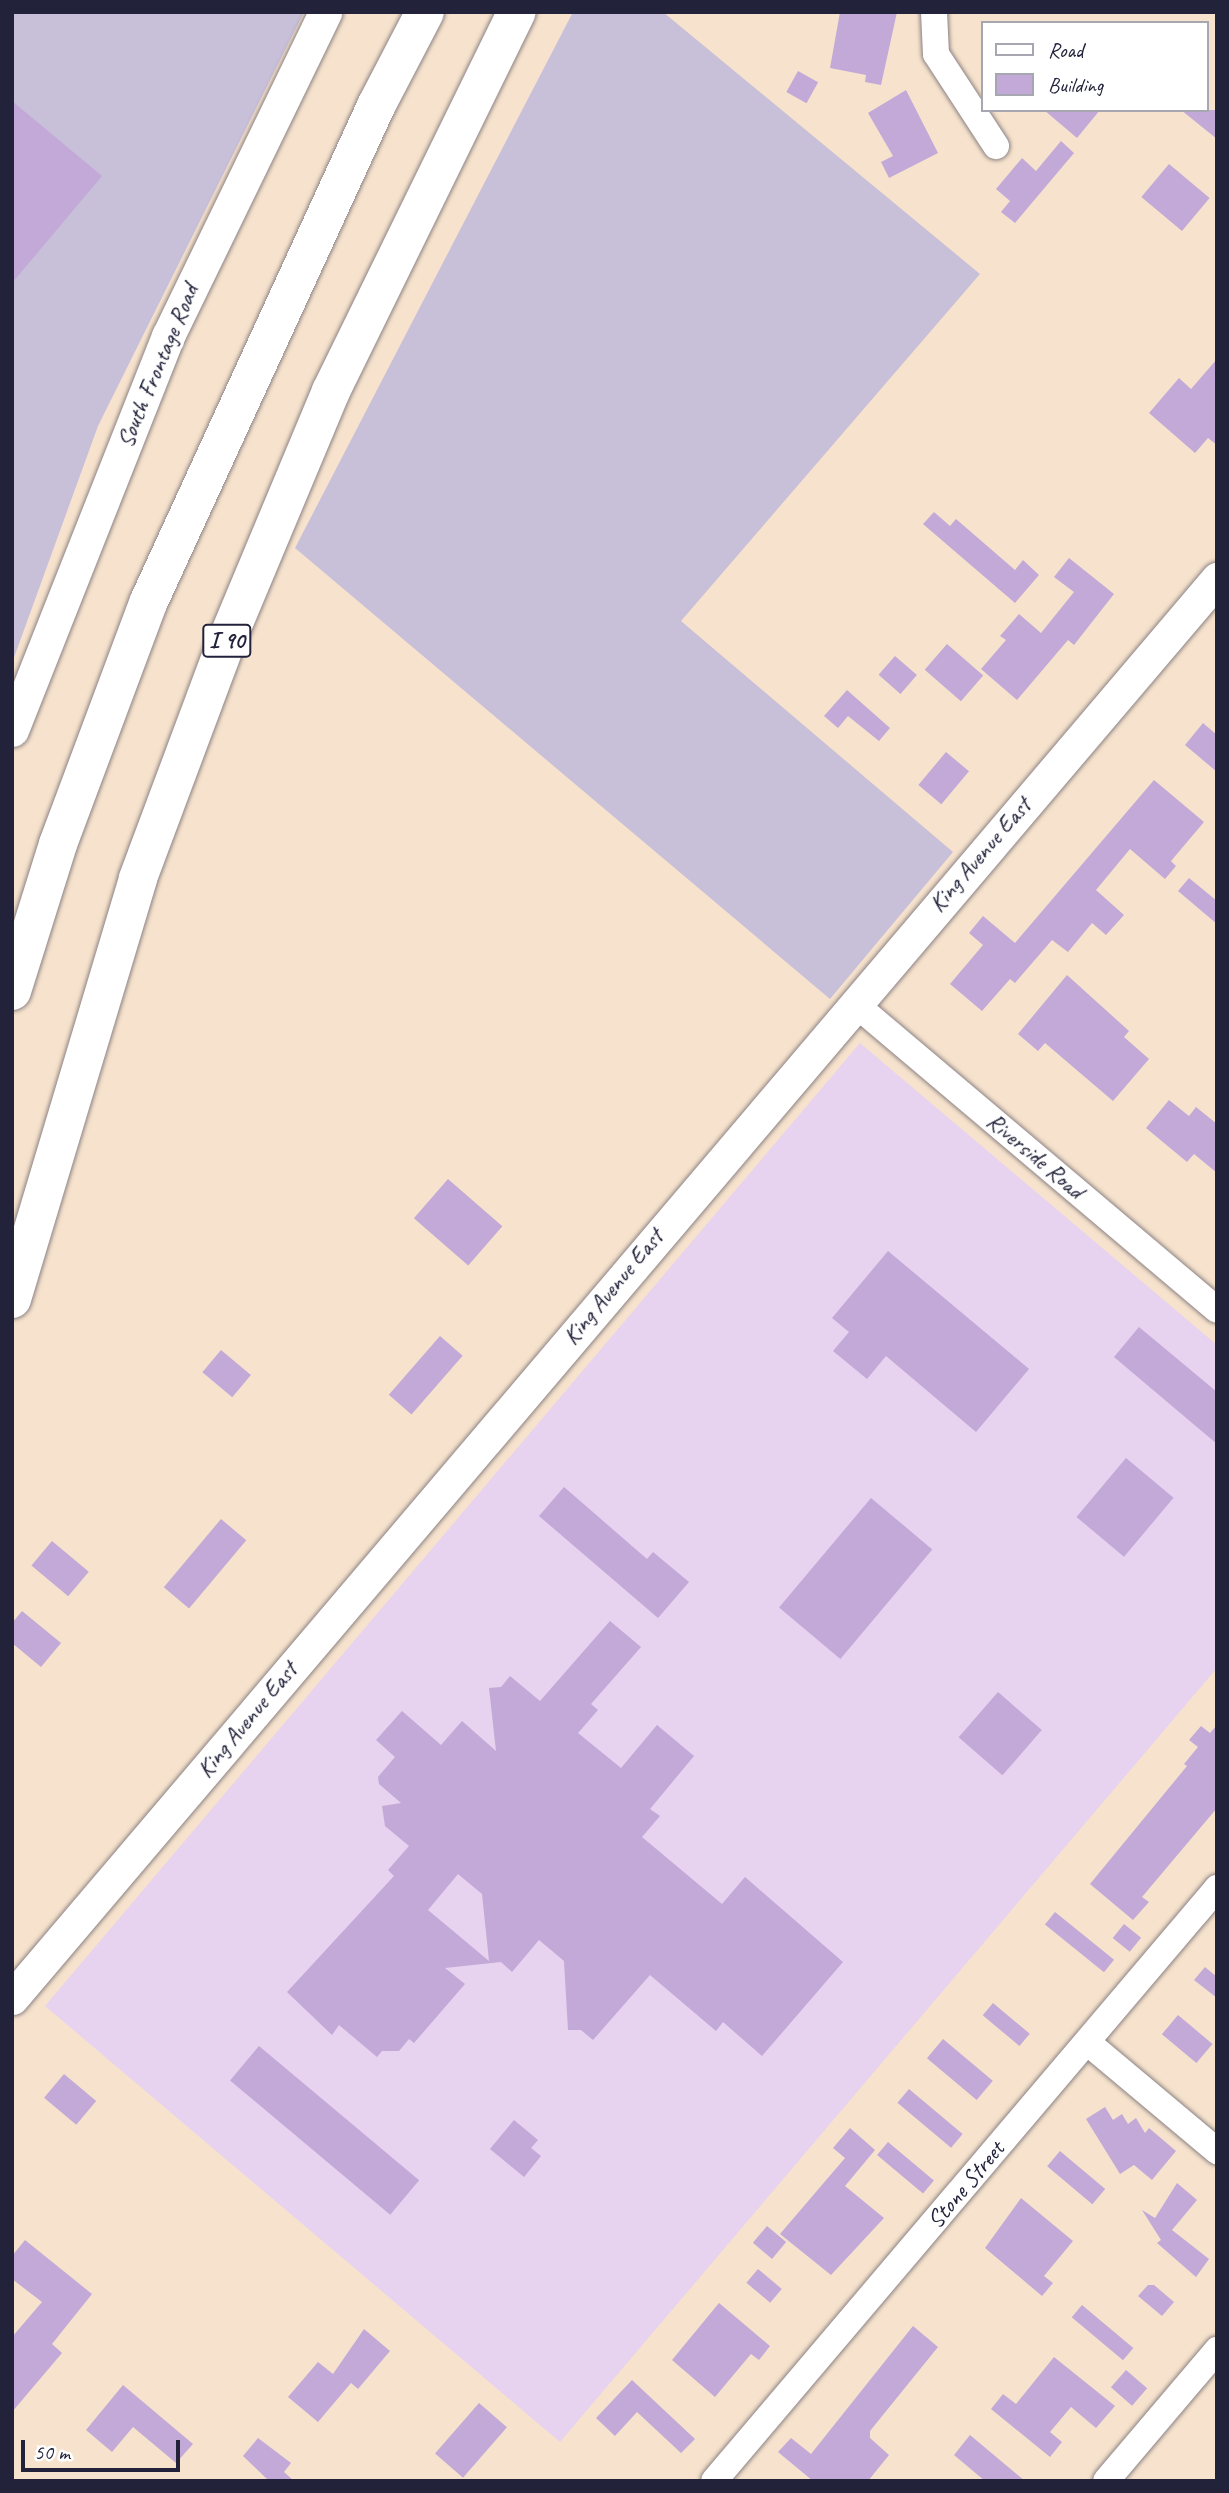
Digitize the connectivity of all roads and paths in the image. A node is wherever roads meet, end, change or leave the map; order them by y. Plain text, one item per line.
1 (325, 12) edge
2 (425, 12) edge
3 (517, 12) edge
4 (934, 12) edge
5 (996, 146) dead end
6 (1217, 579) edge
7 (12, 730) edge
8 (12, 990) edge
9 (854, 1003) junction
10 (12, 1299) edge
11 (1217, 1310) edge
12 (1217, 1888) edge
13 (12, 1998) edge
14 (1087, 2042) junction
15 (1217, 2151) edge
16 (1217, 2350) edge
17 (714, 2481) edge
18 (1106, 2481) edge

1 - 7 main road, South Frontage Road
2 - 8 highway
3 - 10 highway, I 90
4 - 5 street
6 - 9 main road, King Avenue East
9 - 11 street, Riverside Road
9 - 13 main road, King Avenue East
12 - 14 street, Stone Street
14 - 15 street
14 - 17 street, Stone Street
16 - 18 street

